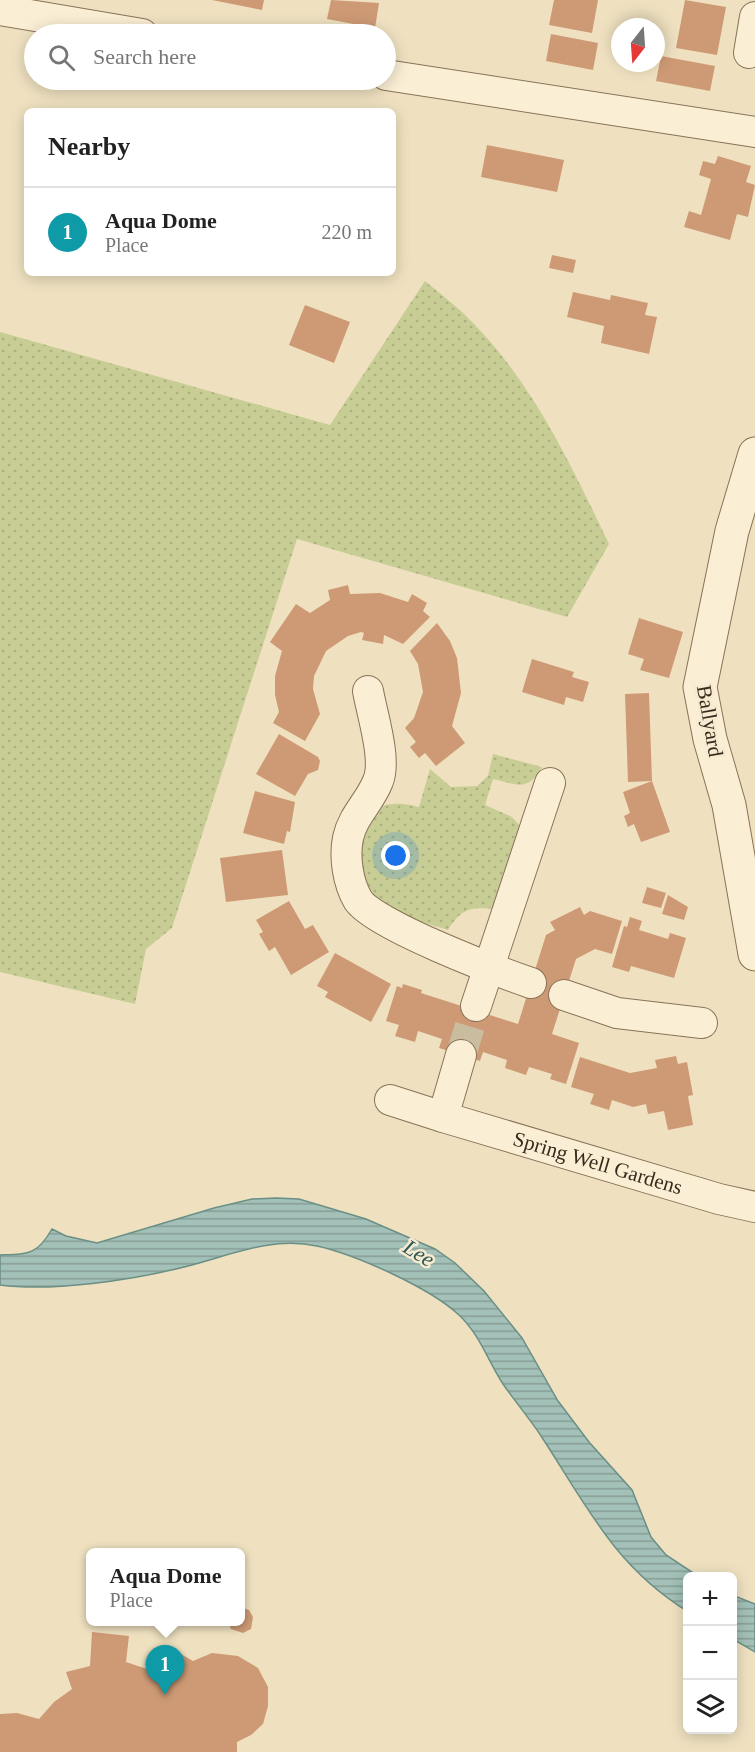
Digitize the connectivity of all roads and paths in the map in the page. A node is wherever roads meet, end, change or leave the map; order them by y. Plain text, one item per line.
1 (0, 10) edge
2 (755, 17) edge
3 (83, 24) edge
4 (750, 53) dead end
5 (396, 77) edge
6 (755, 132) edge
7 (755, 454) edge
8 (368, 691) dead end
9 (550, 783) dead end
10 (755, 954) edge
11 (489, 968) junction
12 (531, 983) dead end
13 (564, 994) dead end
14 (476, 1006) tunnel mouth
15 (702, 1023) dead end
16 (461, 1055) tunnel mouth
17 (390, 1100) dead end
18 (443, 1117) junction
19 (755, 1207) edge

1 - 3 street
2 - 4 street
5 - 6 street
7 - 10 street, Ballyard
8 - 11 street
9 - 11 street
11 - 12 street
11 - 14 street
13 - 15 street
16 - 18 street
17 - 18 street, Spring Well Gardens
18 - 19 street, Spring Well Gardens

